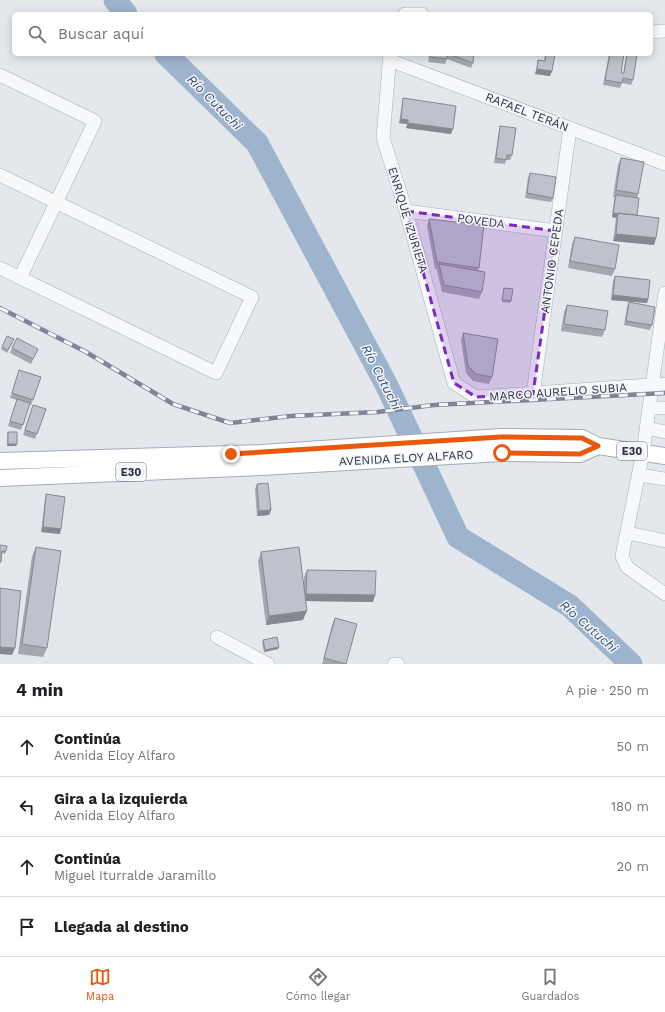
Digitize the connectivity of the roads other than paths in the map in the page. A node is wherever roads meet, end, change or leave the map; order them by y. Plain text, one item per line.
1 (665, 31) edge
2 (653, 32) edge
3 (389, 57) edge
4 (0, 75) edge
5 (570, 128) junction
6 (665, 164) edge
7 (0, 175) edge
8 (56, 203) junction
9 (406, 211) junction
10 (556, 231) junction
11 (0, 268) edge
12 (20, 278) junction
13 (665, 293) edge
14 (454, 383) joint
15 (659, 384) edge
16 (533, 394) junction
17 (649, 408) junction
18 (665, 408) edge
19 (647, 428) junction
20 (665, 432) edge
21 (643, 452) junction
22 (665, 456) edge
23 (261, 460) junction
24 (0, 461) edge
25 (639, 475) junction
26 (0, 478) edge
27 (665, 480) edge
28 (628, 532) junction
29 (665, 541) edge
30 (665, 594) edge
31 (216, 637) dead end
32 (268, 664) edge
33 (394, 664) edge
34 (398, 664) edge

1 - 2 street
3 - 5 street, RAFAEL TERÁN
3 - 9 street, ENRIQUE IZURIETA
4 - 8 street
5 - 6 street, RAFAEL TERÁN
5 - 10 street, ANTONIO CEPEDA
7 - 8 street
8 - 12 street
8 - 12 street
9 - 10 street, POVEDA
9 - 14 street, ENRIQUE IZURIETA
10 - 16 street, ANTONIO CEPEDA
11 - 12 street
13 - 15 street
14 - 16 street, MARCO AURELIO SUBIA
15 - 16 street, MARCO AURELIO SUBIA
15 - 17 street
17 - 18 street
17 - 19 street
19 - 20 street
19 - 21 street
21 - 22 main road, AVENIDA ELOY ALFARO / E30
21 - 23 main road, AVENIDA ELOY ALFARO / E30
21 - 25 street
23 - 24 main road, E30
23 - 26 main road, E30
25 - 27 street
25 - 28 street
28 - 29 street
28 - 30 street
31 - 32 street
33 - 34 street

